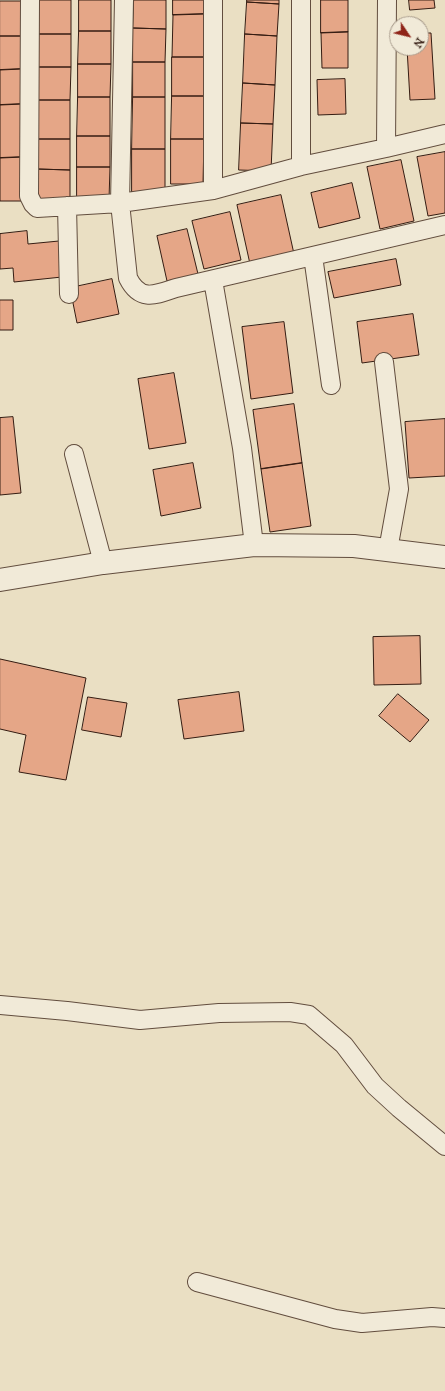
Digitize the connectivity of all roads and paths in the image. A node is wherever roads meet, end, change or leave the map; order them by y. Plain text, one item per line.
1 (30, 0) edge
2 (124, 0) edge
3 (213, 0) edge
4 (301, 0) edge
5 (387, 0) edge
6 (445, 134) edge
7 (386, 148) junction
8 (301, 166) junction
9 (213, 190) junction
10 (120, 203) junction
11 (66, 206) junction
12 (445, 225) edge
13 (313, 256) junction
14 (212, 280) junction
15 (69, 294) dead end
16 (384, 362) dead end
17 (331, 385) dead end
18 (74, 454) dead end
19 (254, 545) junction
20 (388, 550) junction
21 (445, 557) edge
22 (103, 563) junction
23 (0, 580) edge
24 (0, 585) edge
25 (0, 1005) edge
26 (445, 1146) edge
27 (197, 1282) dead end
28 (445, 1318) edge

1 - 11 street
2 - 10 street
3 - 9 street
4 - 8 street
5 - 7 street
6 - 7 street
7 - 8 street
8 - 9 street
9 - 10 street
10 - 11 street
10 - 14 street
11 - 15 street
12 - 13 street
13 - 14 street
13 - 17 street
14 - 19 street
16 - 20 street
18 - 22 street
19 - 20 street
19 - 22 street
20 - 21 street
22 - 23 street
23 - 24 street
25 - 26 street
27 - 28 street

